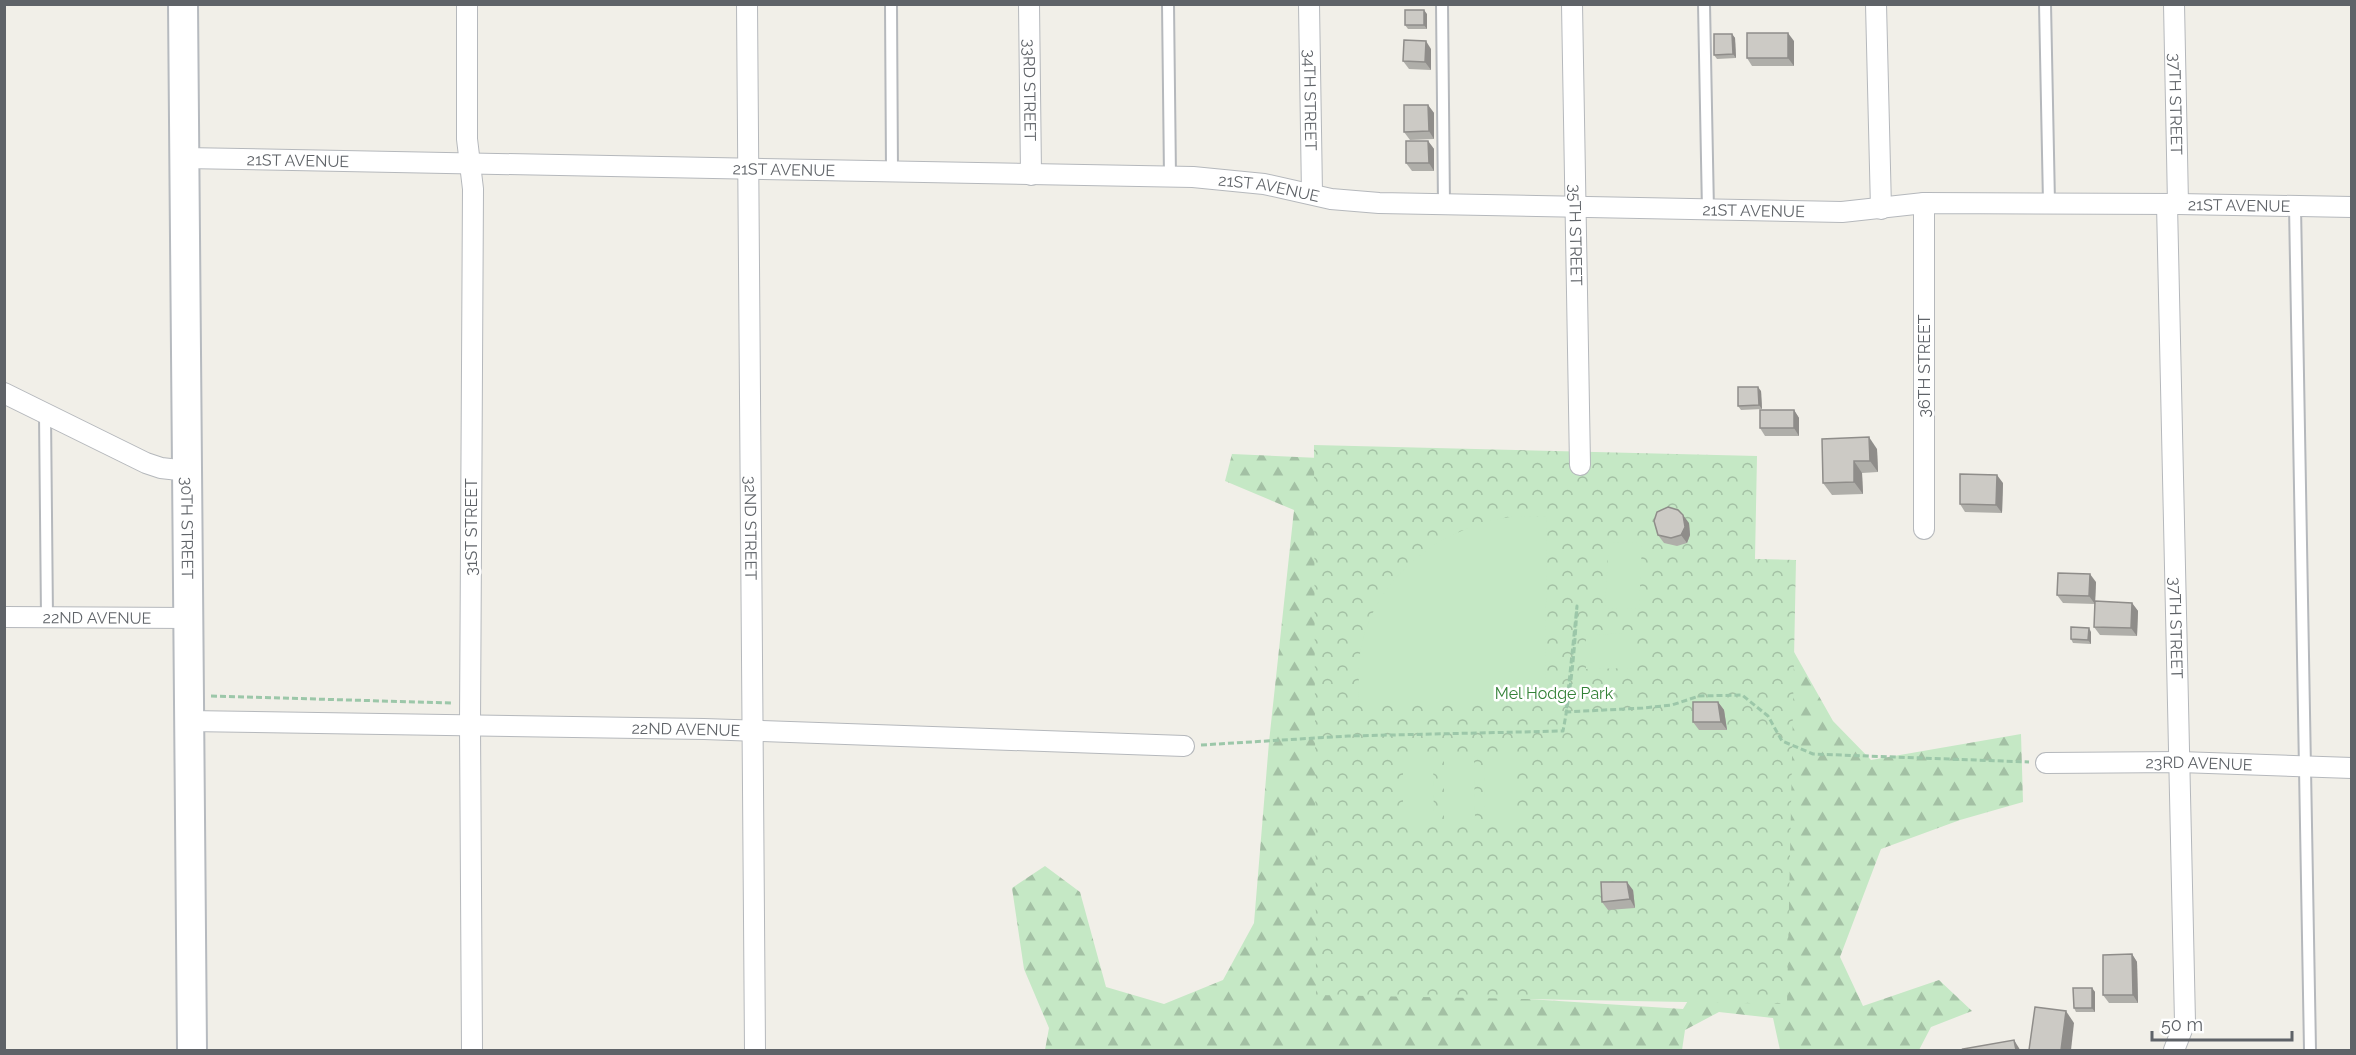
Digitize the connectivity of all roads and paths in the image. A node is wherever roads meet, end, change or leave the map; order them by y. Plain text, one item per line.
1 (183, 4) edge
2 (467, 4) edge
3 (747, 4) edge
4 (891, 4) edge
5 (1029, 4) edge
6 (1168, 4) edge
7 (1309, 4) edge
8 (1442, 4) edge
9 (1572, 4) edge
10 (1704, 4) edge
11 (1876, 4) edge
12 (2045, 4) edge
13 (2174, 4) edge
14 (184, 158) junction
15 (470, 163) junction
16 (749, 170) junction
17 (892, 173) junction
18 (1031, 175) junction
19 (1170, 177) junction
20 (1312, 194) junction
21 (1924, 203) junction
22 (2049, 203) junction
23 (2173, 204) junction
24 (1444, 205) junction
25 (1575, 206) junction
26 (2295, 206) junction
27 (2352, 207) edge
28 (1881, 209) junction
29 (1708, 211) junction
30 (4, 393) edge
31 (45, 414) junction
32 (1580, 465) dead end
33 (188, 471) junction
34 (1924, 529) dead end
35 (4, 617) edge
36 (47, 617) junction
37 (188, 618) junction
38 (452, 703) dead end
39 (188, 708) junction
40 (1566, 712) junction
41 (470, 725) junction
42 (752, 730) junction
43 (1184, 746) joint
44 (2180, 762) junction
45 (2046, 763) joint
46 (2304, 767) junction
47 (2352, 768) edge
48 (192, 1050) edge
49 (472, 1050) edge
50 (755, 1050) edge
51 (2174, 1050) edge
52 (2310, 1050) edge

1 - 14 street, 30TH STREET
2 - 15 street, 31ST STREET
3 - 16 street, 32ND STREET
4 - 17 lane
5 - 18 street, 33RD STREET
6 - 19 lane
7 - 20 street, 34TH STREET
8 - 24 lane
9 - 25 street, 35TH STREET
10 - 29 lane
11 - 28 street
12 - 22 lane
13 - 23 street, 37TH STREET
14 - 15 street, 21ST AVENUE
14 - 33 street, 30TH STREET
15 - 16 street, 21ST AVENUE
15 - 41 street, 31ST STREET
16 - 17 street, 21ST AVENUE
16 - 42 street, 32ND STREET
17 - 18 street, 21ST AVENUE
18 - 19 street, 21ST AVENUE
19 - 20 street, 21ST AVENUE
20 - 24 street, 21ST AVENUE
21 - 22 street, 21ST AVENUE
21 - 28 street, 21ST AVENUE
21 - 34 street, 36TH STREET
22 - 23 street, 21ST AVENUE
23 - 26 street, 21ST AVENUE
23 - 44 street, 37TH STREET
24 - 25 street, 21ST AVENUE
25 - 29 street, 21ST AVENUE
25 - 32 street, 35TH STREET
26 - 27 street, 21ST AVENUE
26 - 46 lane
28 - 29 street, 21ST AVENUE
30 - 31 street
31 - 33 street
31 - 36 lane
33 - 37 street, 30TH STREET
35 - 36 street, 22ND AVENUE
36 - 37 street, 22ND AVENUE
37 - 39 street, 30TH STREET
38 - 39 path
39 - 41 street, 22ND AVENUE
39 - 48 street, 30TH STREET
40 - 40 path
40 - 43 path
40 - 45 path
41 - 42 street, 22ND AVENUE
41 - 49 street, 31ST STREET
42 - 43 street, 22ND AVENUE
42 - 50 street, 32ND STREET
44 - 45 street, 23RD AVENUE
44 - 46 street, 23RD AVENUE
44 - 51 street, 37TH STREET
46 - 47 street, 23RD AVENUE
46 - 52 lane

